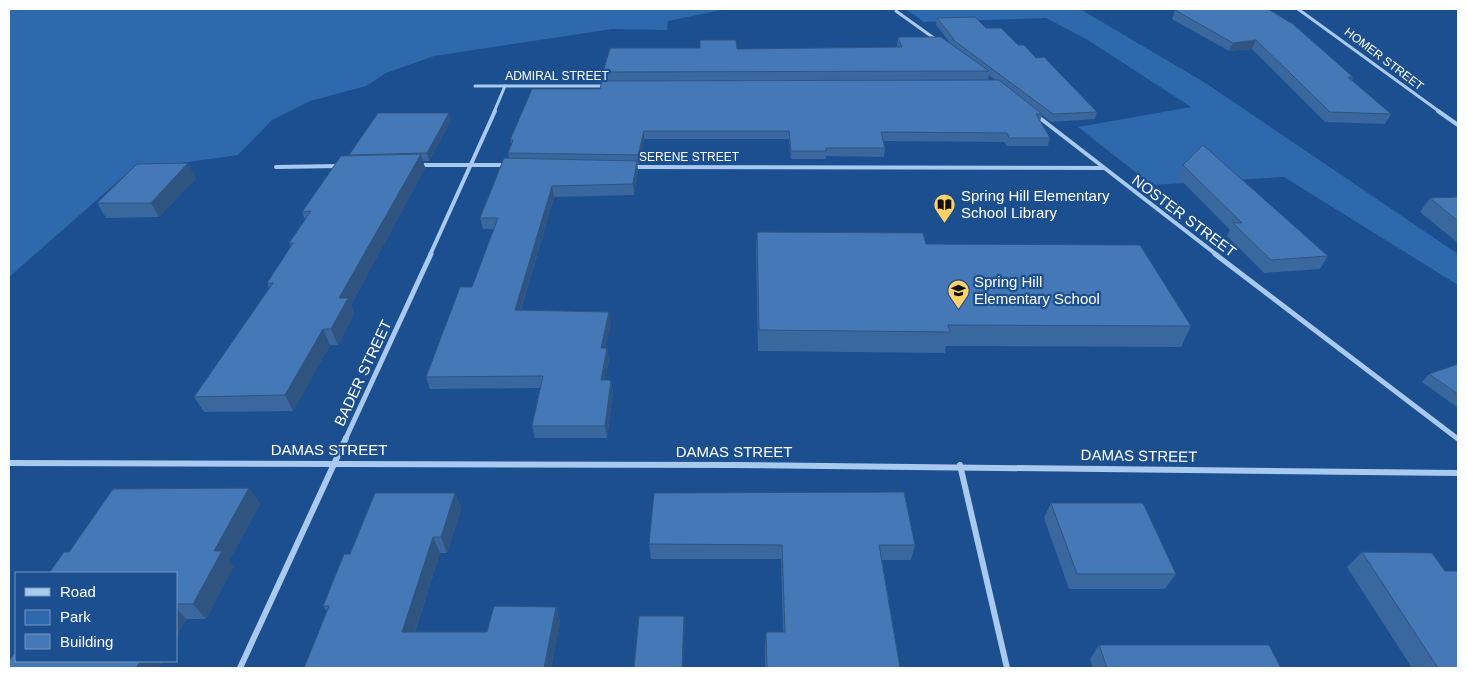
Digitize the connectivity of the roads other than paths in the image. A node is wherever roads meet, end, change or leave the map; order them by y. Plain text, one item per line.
1 (1298, 9) edge
2 (896, 12) dead end
3 (943, 45) edge
4 (475, 86) dead end
5 (505, 86) junction
6 (612, 86) edge
7 (1028, 108) edge
8 (1458, 125) edge
9 (472, 164) junction
10 (413, 165) edge
11 (512, 165) edge
12 (344, 166) edge
13 (276, 167) dead end
14 (621, 167) edge
15 (1102, 168) junction
16 (1458, 439) edge
17 (336, 462) junction
18 (9, 463) edge
19 (960, 465) junction
20 (1458, 473) edge
21 (240, 668) edge
22 (1007, 668) edge

1 - 8 street, HOMER STREET
2 - 3 street
4 - 5 street, ADMIRAL STREET
5 - 6 street, ADMIRAL STREET
5 - 9 street, BADER STREET
7 - 15 street, NOSTER STREET
9 - 10 street
9 - 11 street
9 - 17 street, BADER STREET
12 - 13 street
14 - 15 street, SERENE STREET
15 - 16 street, NOSTER STREET
17 - 18 street, DAMAS STREET
17 - 19 street, DAMAS STREET
17 - 21 street, BADER STREET
19 - 20 street, DAMAS STREET
19 - 22 street

